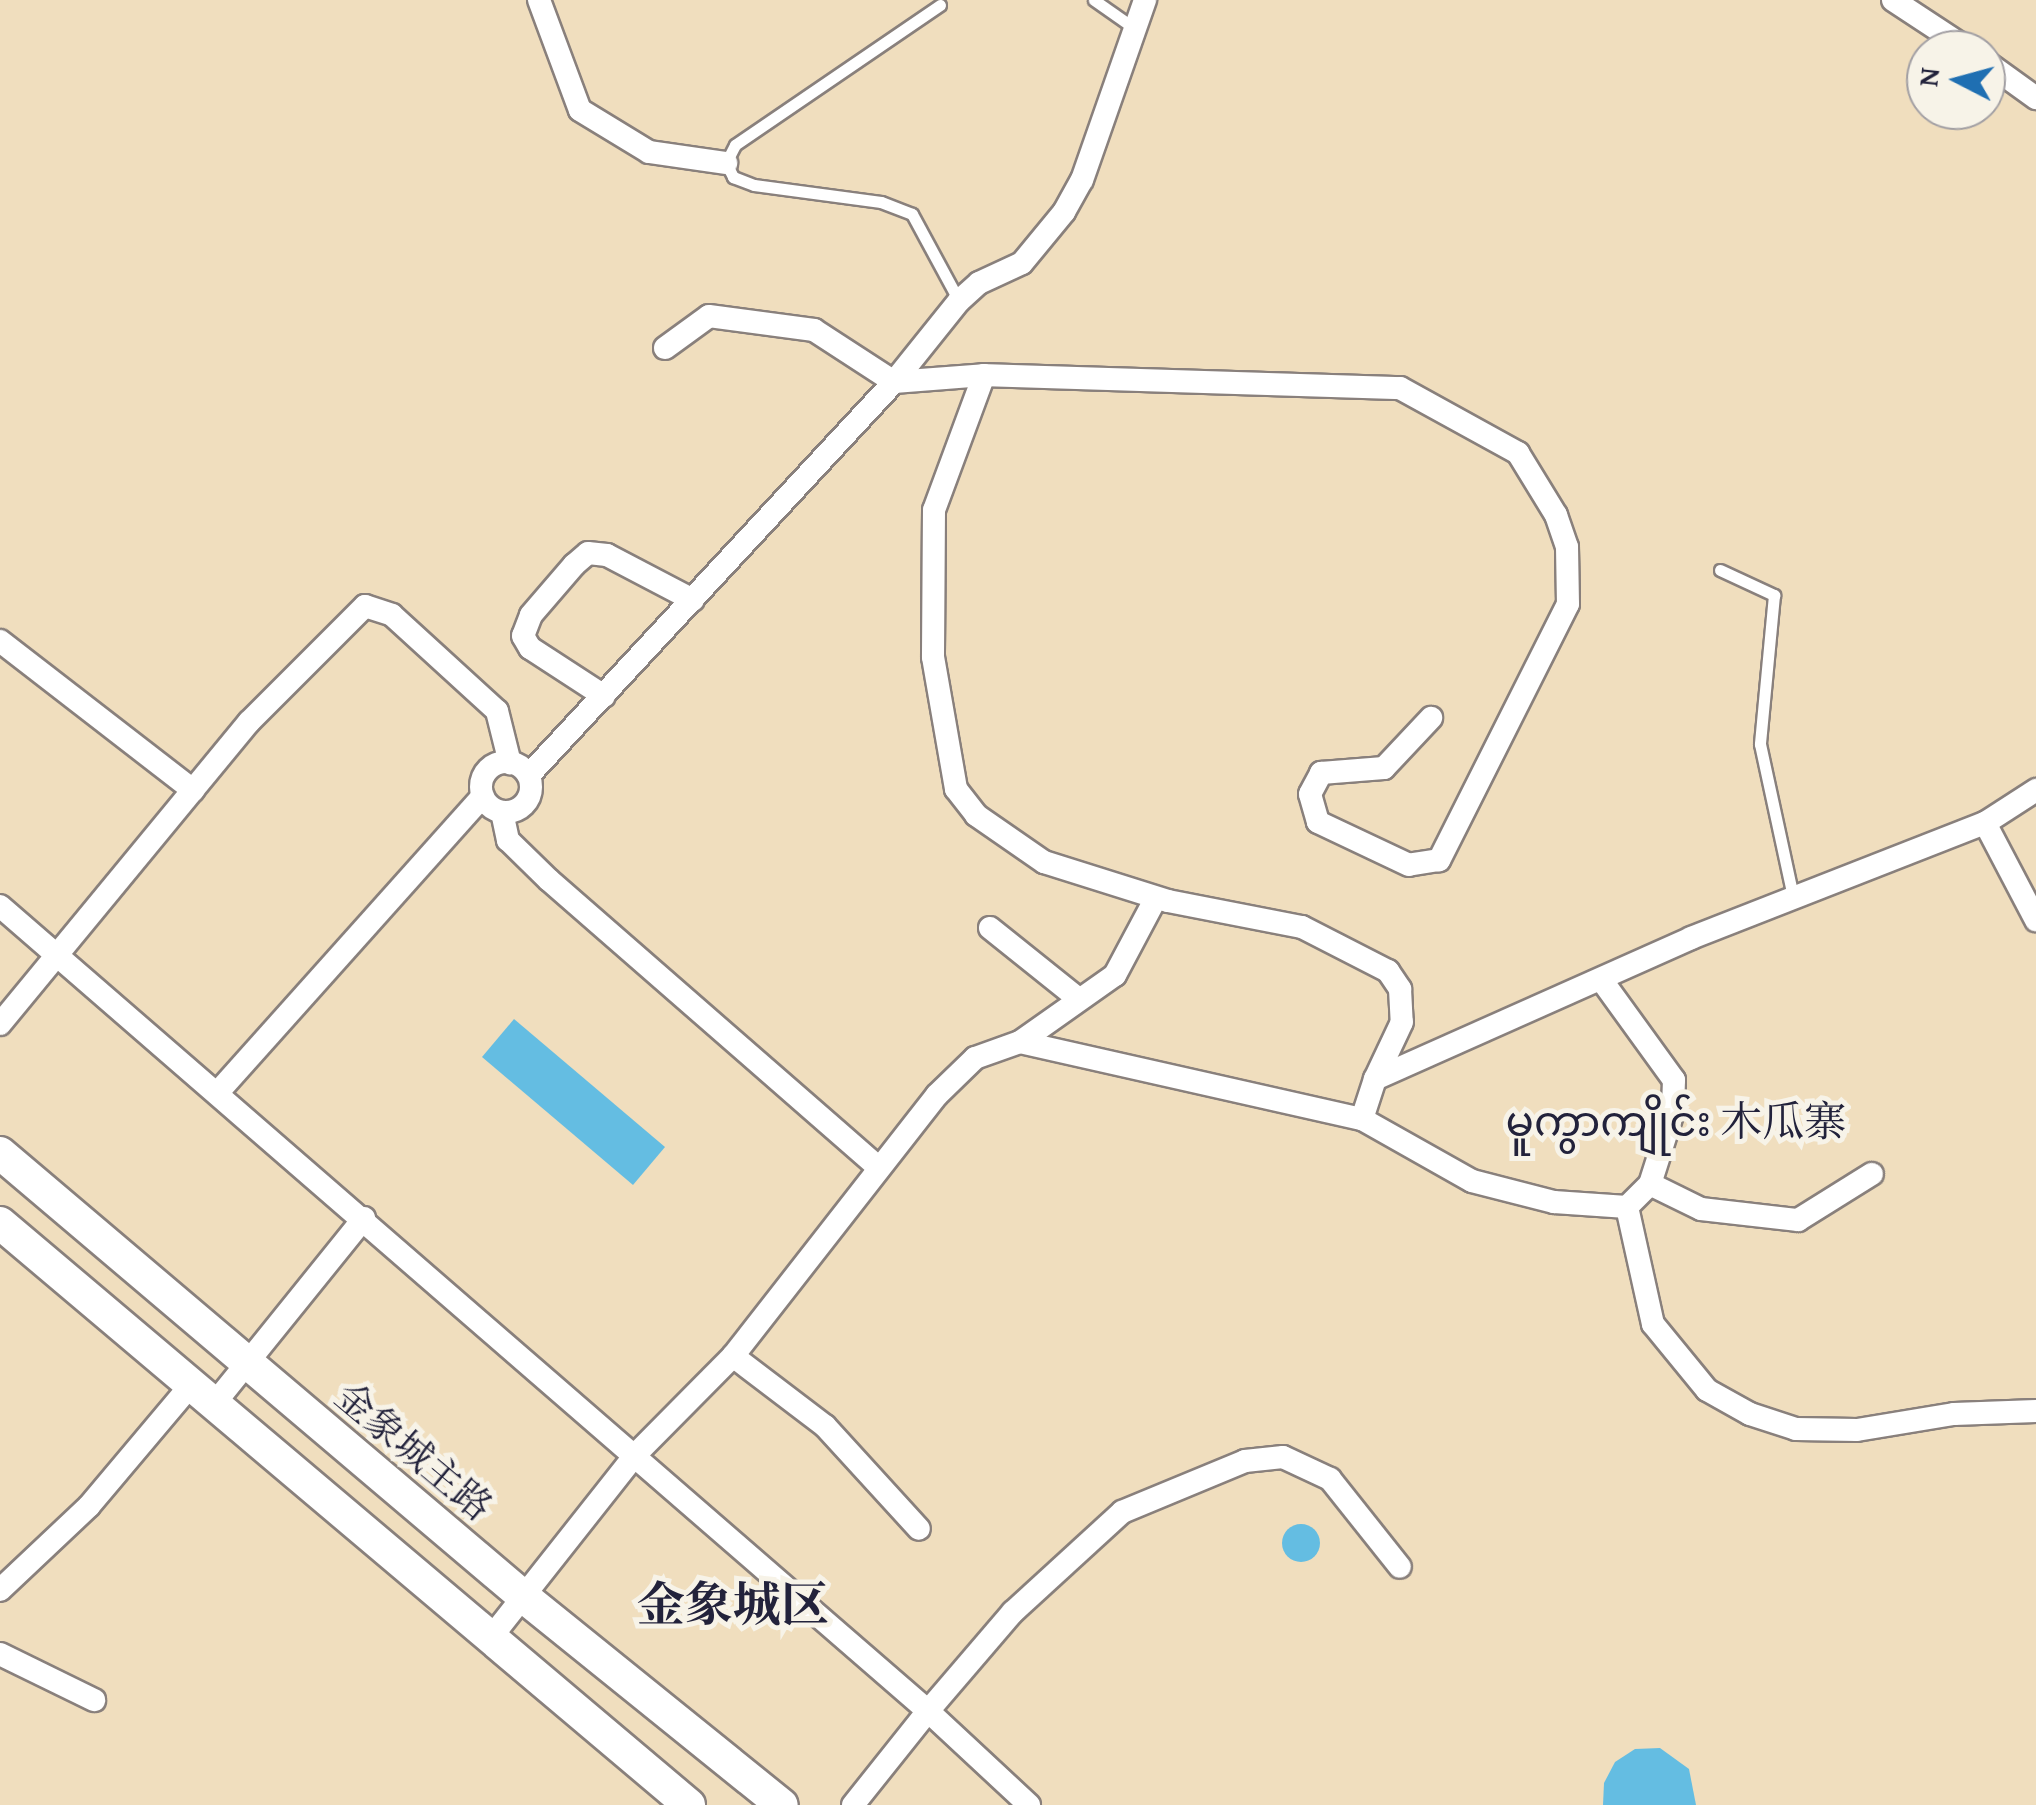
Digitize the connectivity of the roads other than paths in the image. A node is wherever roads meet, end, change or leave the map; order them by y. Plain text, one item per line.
1 (539, 0) edge
2 (1094, 0) edge
3 (1145, 0) edge
4 (1893, 0) edge
5 (940, 5) dead end
6 (1134, 28) junction
7 (1938, 30) edge
8 (2006, 76) edge
9 (2036, 98) edge
10 (726, 163) junction
11 (959, 302) junction
12 (664, 348) dead end
13 (984, 375) junction
14 (894, 382) junction
15 (1720, 570) dead end
16 (693, 600) junction
17 (0, 641) edge
18 (604, 696) junction
19 (1431, 718) dead end
20 (520, 769) junction
21 (193, 790) junction
22 (2036, 790) edge
23 (483, 796) junction
24 (502, 812) junction
25 (1985, 823) junction
26 (1793, 896) junction
27 (1156, 898) junction
28 (0, 906) edge
29 (2036, 920) edge
30 (990, 928) dead end
31 (58, 954) junction
32 (1604, 982) junction
33 (1076, 997) junction
34 (0, 1024) edge
35 (1020, 1042) junction
36 (1375, 1079) junction
37 (220, 1090) junction
38 (1362, 1119) junction
39 (0, 1153) edge
40 (878, 1168) junction
41 (1872, 1174) dead end
42 (1650, 1184) junction
43 (1627, 1206) junction
44 (364, 1218) junction
45 (0, 1223) edge
46 (733, 1356) junction
47 (246, 1361) junction
48 (202, 1394) junction
49 (2036, 1411) edge
50 (636, 1454) junction
51 (919, 1529) dead end
52 (1400, 1567) dead end
53 (0, 1590) edge
54 (524, 1597) junction
55 (489, 1640) junction
56 (0, 1654) edge
57 (94, 1700) dead end
58 (928, 1711) junction
59 (690, 1805) edge
60 (782, 1805) edge
61 (853, 1805) edge
62 (1029, 1805) edge

1 - 10 street
2 - 6 lane
3 - 6 street
4 - 7 street
5 - 10 lane
6 - 11 street
8 - 9 street
10 - 11 lane
11 - 14 street
12 - 14 street
13 - 14 street
13 - 19 street
13 - 27 street
14 - 16 street
15 - 26 lane
16 - 18 street
16 - 18 street
17 - 21 street
18 - 20 street
20 - 21 street
20 - 23 street
20 - 24 street
21 - 31 street
22 - 25 street
23 - 24 street
23 - 37 street
24 - 40 street
25 - 26 street
25 - 29 street
26 - 32 street
27 - 33 street
27 - 36 street
28 - 31 street
30 - 33 street
31 - 34 street
31 - 37 street
32 - 36 street
32 - 42 street
33 - 35 street
35 - 38 street
35 - 40 street
36 - 38 street
37 - 44 street
38 - 43 street
39 - 47 main road, 金象城主路
40 - 46 street
41 - 42 street
42 - 43 street
43 - 49 street
44 - 47 street
44 - 50 street
45 - 48 main road
46 - 50 street
46 - 51 street
47 - 48 street
47 - 54 main road, 金象城主路
48 - 53 street
48 - 55 main road
50 - 54 street
50 - 58 street
52 - 58 street
54 - 55 street
54 - 60 main road, 金象城主路
55 - 59 main road
56 - 57 street
58 - 61 street
58 - 62 street

